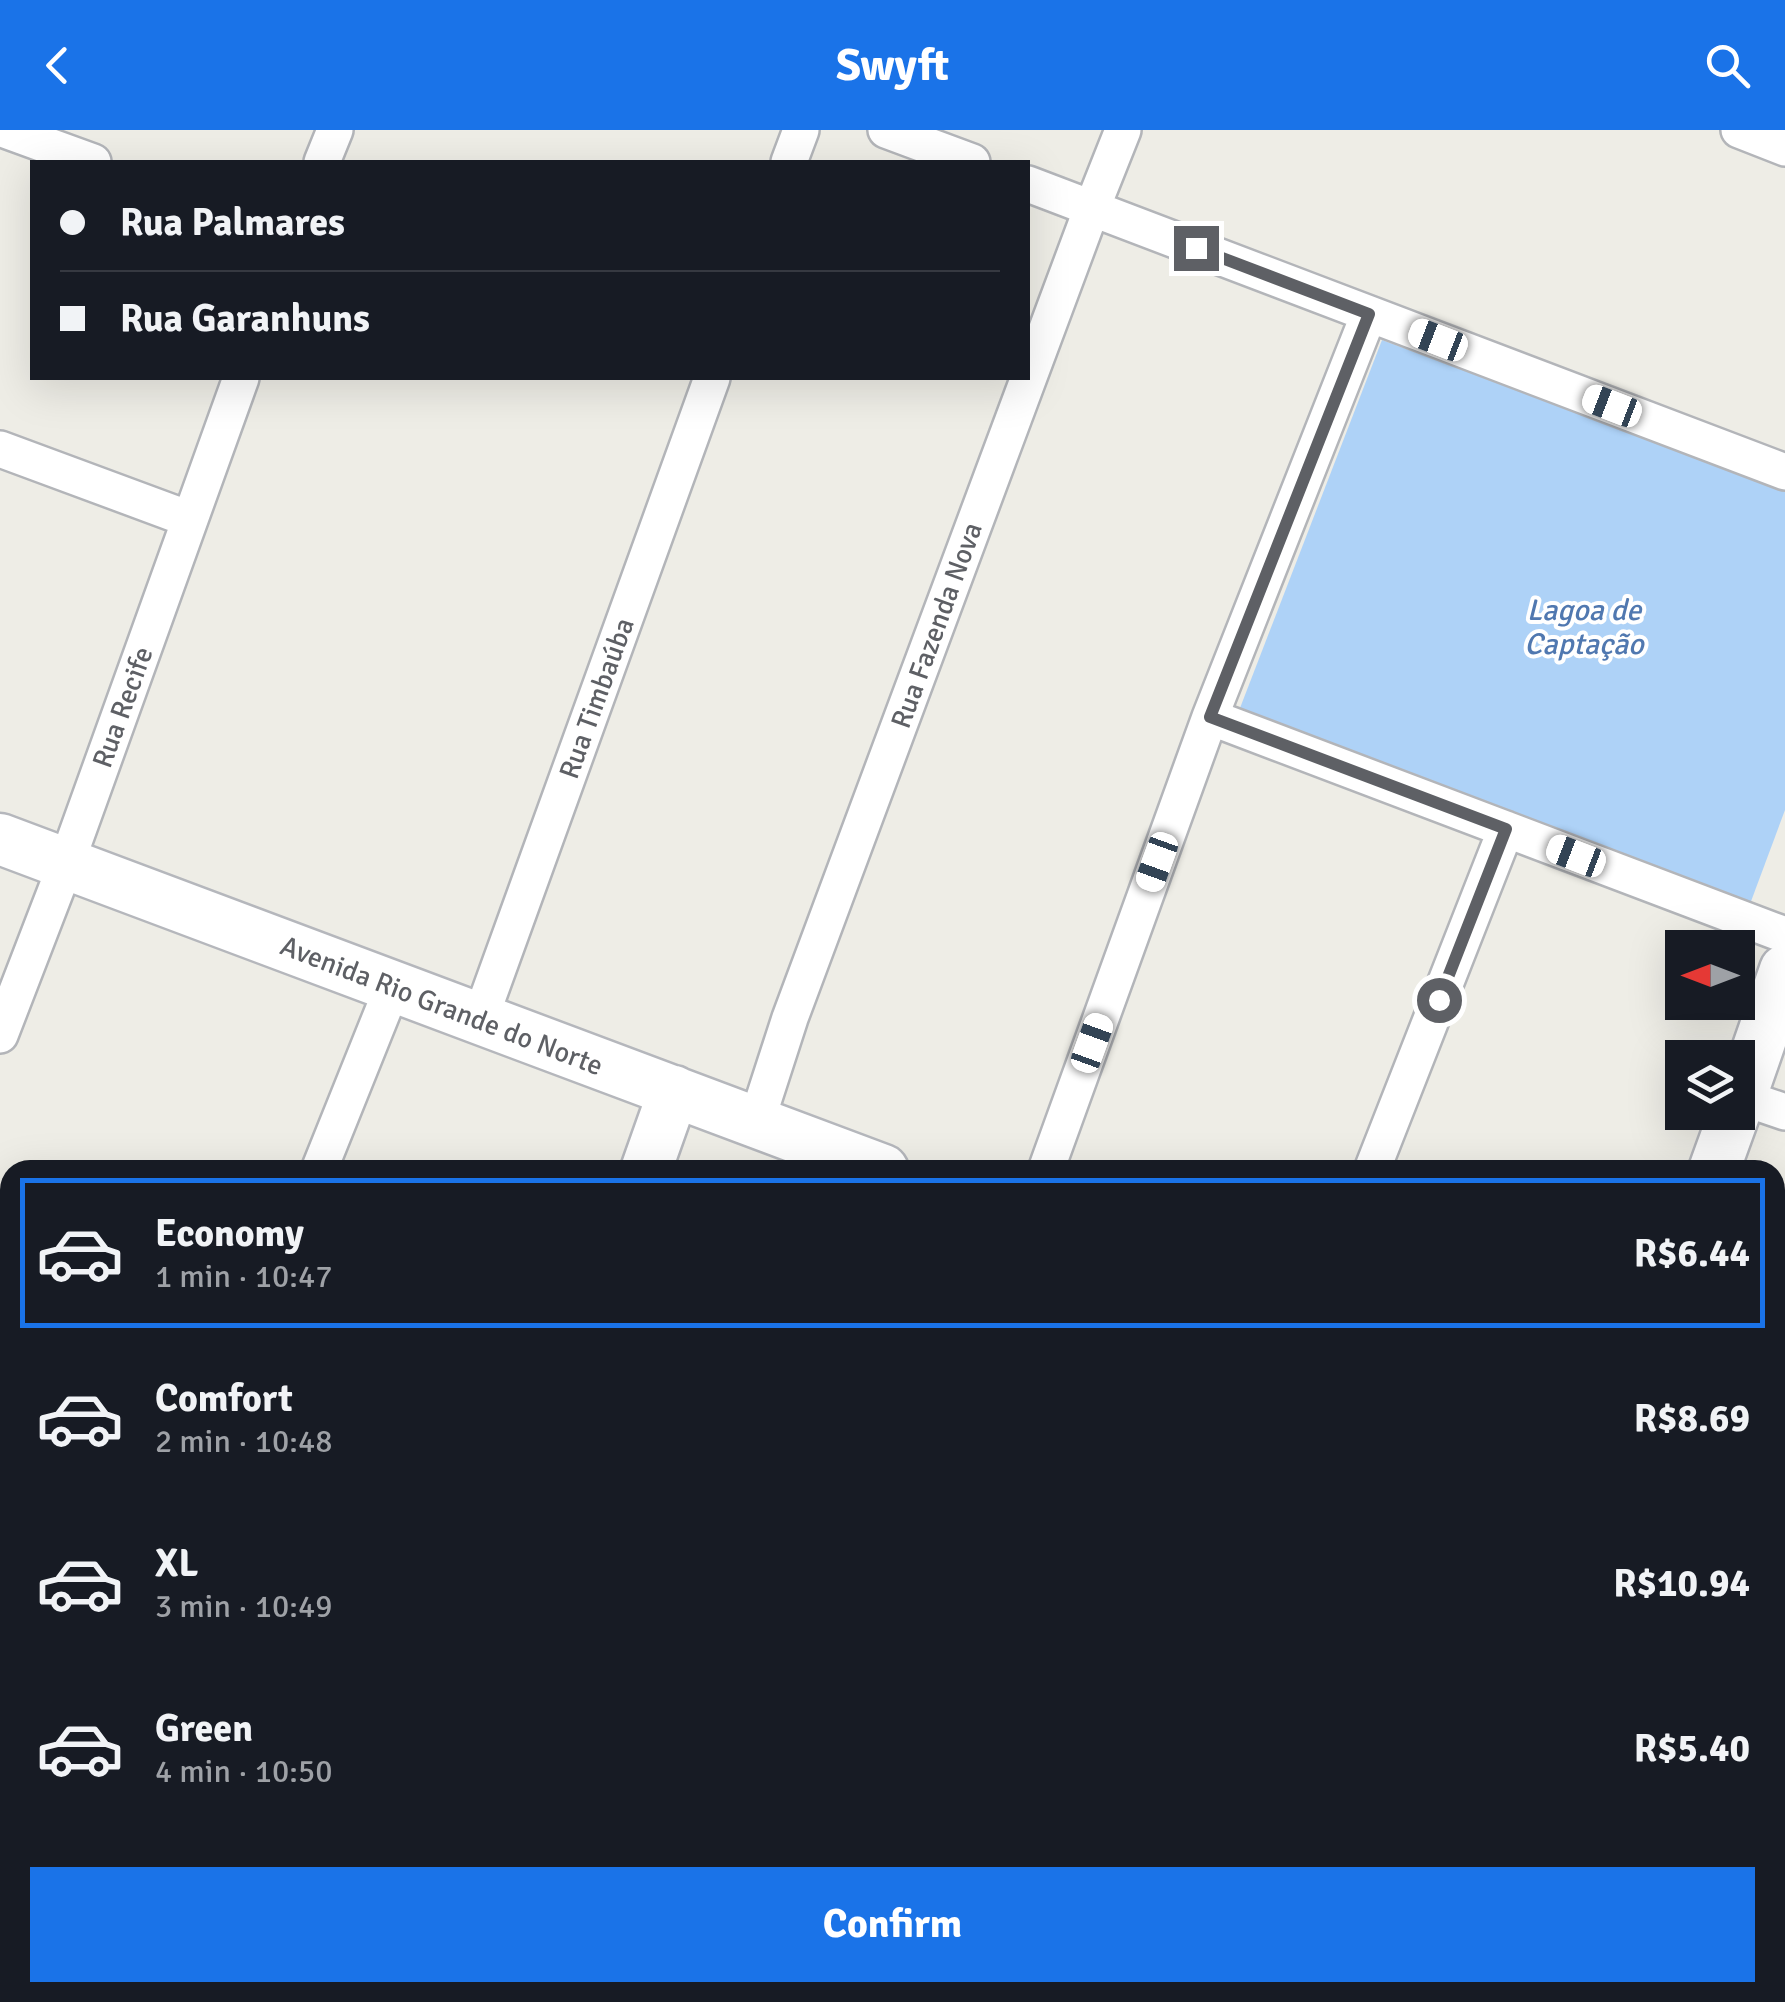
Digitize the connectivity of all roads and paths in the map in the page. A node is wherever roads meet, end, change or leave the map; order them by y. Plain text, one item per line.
1 (5, 130) edge
2 (335, 130) edge
3 (801, 130) edge
4 (886, 130) edge
5 (1124, 130) edge
6 (1739, 130) edge
7 (1785, 148) edge
8 (88, 160) edge
9 (323, 160) edge
10 (790, 160) edge
11 (967, 160) edge
12 (1030, 185) edge
13 (1092, 208) junction
14 (1369, 314) junction
15 (1030, 374) edge
16 (240, 380) edge
17 (711, 380) edge
18 (1028, 380) edge
19 (0, 449) edge
20 (1785, 472) edge
21 (188, 520) junction
22 (1210, 717) junction
23 (1506, 829) junction
24 (0, 839) edge
25 (66, 864) junction
26 (1785, 935) edge
27 (1785, 970) edge
28 (393, 986) junction
29 (480, 1019) junction
30 (0, 1034) edge
31 (1755, 1087) edge
32 (674, 1092) junction
33 (756, 1123) junction
34 (1737, 1130) edge
35 (323, 1160) edge
36 (650, 1160) edge
37 (856, 1160) edge
38 (1050, 1160) edge
39 (1376, 1160) edge
40 (1720, 1160) edge

1 - 8 street
2 - 9 street
3 - 10 street
4 - 11 street
5 - 13 street, Rua Fazenda Nova
6 - 7 street
12 - 13 street
13 - 14 street
13 - 15 street, Rua Fazenda Nova
14 - 20 street
14 - 22 street
16 - 21 street, Rua Recife
17 - 29 street, Rua Timbaúba
18 - 33 street, Rua Fazenda Nova
19 - 21 street
21 - 25 street, Rua Recife
22 - 23 street
22 - 38 street
23 - 26 street
23 - 39 street
24 - 25 main road, Avenida Rio Grande do Norte
25 - 28 main road, Avenida Rio Grande do Norte
25 - 30 street, Rua Recife
27 - 31 main road
28 - 29 main road, Avenida Rio Grande do Norte
28 - 35 street
29 - 32 main road, Avenida Rio Grande do Norte
32 - 33 main road, Avenida Rio Grande do Norte
32 - 36 main road
33 - 37 main road, Avenida Rio Grande do Norte
34 - 40 main road

